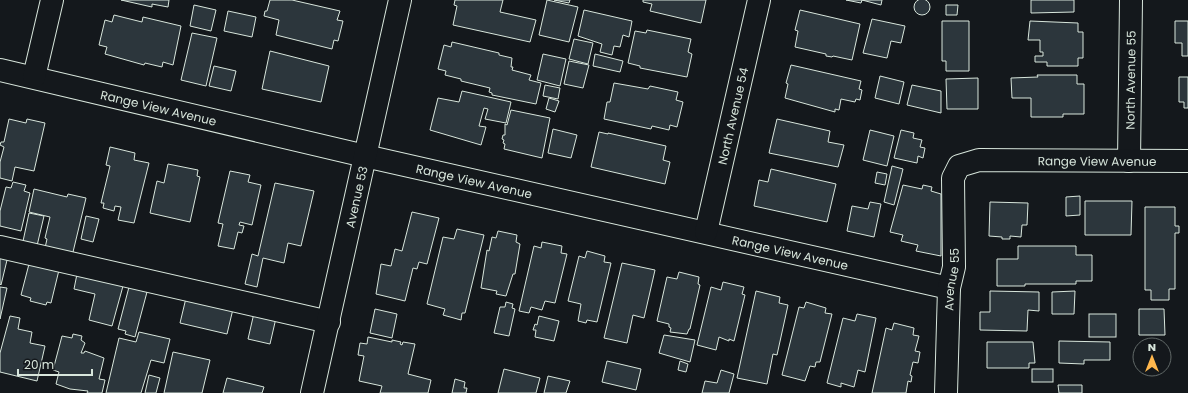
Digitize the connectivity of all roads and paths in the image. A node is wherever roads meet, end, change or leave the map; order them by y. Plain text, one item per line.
1 (52, 0) edge
2 (400, 0) edge
3 (759, 0) edge
4 (1131, 0) edge
5 (0, 70) edge
6 (34, 77) junction
7 (365, 156) junction
8 (1129, 161) junction
9 (1188, 161) edge
10 (959, 166) joint
11 (706, 232) junction
12 (0, 247) edge
13 (948, 288) junction
14 (329, 322) junction
15 (312, 393) edge
16 (946, 393) edge

1 - 6 street
2 - 7 street, Avenue 53
3 - 11 street, North Avenue 54
4 - 8 street, North Avenue 55
5 - 6 street, Range View Avenue
6 - 7 street, Range View Avenue
7 - 11 street, Range View Avenue
7 - 14 street, Avenue 53
8 - 9 street, Range View Avenue
8 - 10 street, Range View Avenue
10 - 13 street, Avenue 55
11 - 13 street, Range View Avenue
12 - 14 street
13 - 16 street, Avenue 55
14 - 15 street, Avenue 53

